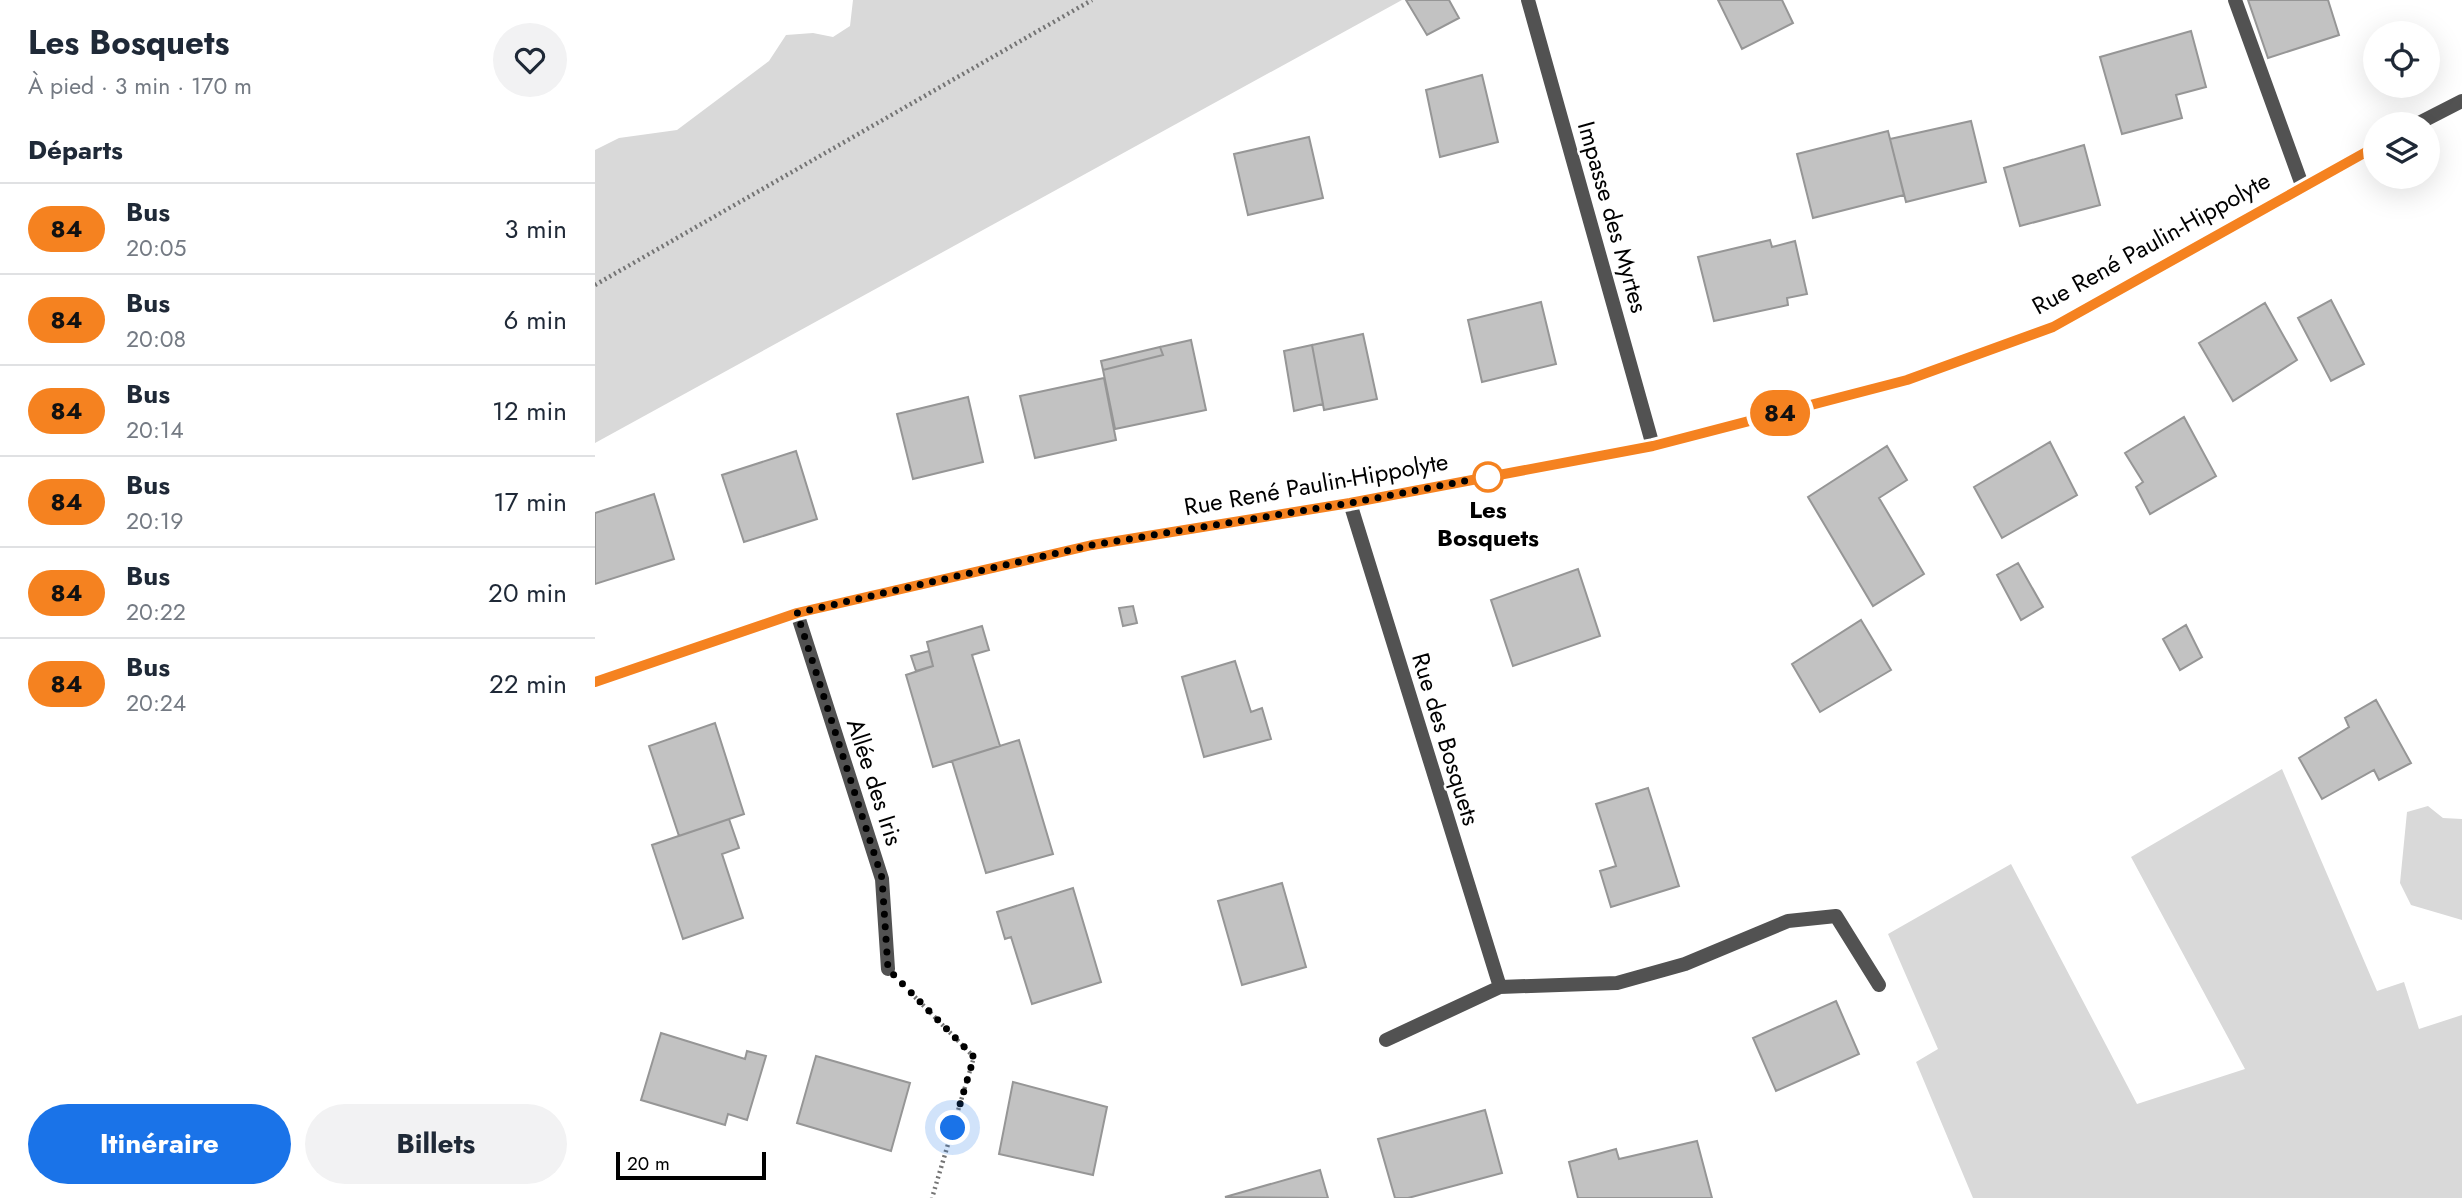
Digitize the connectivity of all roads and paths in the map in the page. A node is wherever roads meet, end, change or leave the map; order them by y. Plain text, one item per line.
1 (1092, 0) edge
2 (1528, 0) edge
3 (2235, 0) edge
4 (2462, 101) edge
5 (2440, 112) edge
6 (2363, 153) edge
7 (2302, 186) junction
8 (595, 285) edge
9 (1653, 446) junction
10 (1350, 503) junction
11 (797, 613) junction
12 (595, 682) edge
13 (888, 969) joint
14 (1879, 985) dead end
15 (1500, 987) junction
16 (1386, 1040) dead end
17 (932, 1198) edge

1 - 8 path
2 - 9 street, Impasse des Myrtes
3 - 7 street
4 - 5 street
6 - 7 street, Rue René Paulin-Hippolyte
7 - 9 street, Rue René Paulin-Hippolyte
9 - 10 street, Rue René Paulin-Hippolyte
10 - 11 street, Rue René Paulin-Hippolyte
10 - 15 street, Rue des Bosquets
11 - 12 street, Rue René Paulin-Hippolyte
11 - 13 street, Allée des Iris
13 - 17 path
14 - 15 street
15 - 16 street

